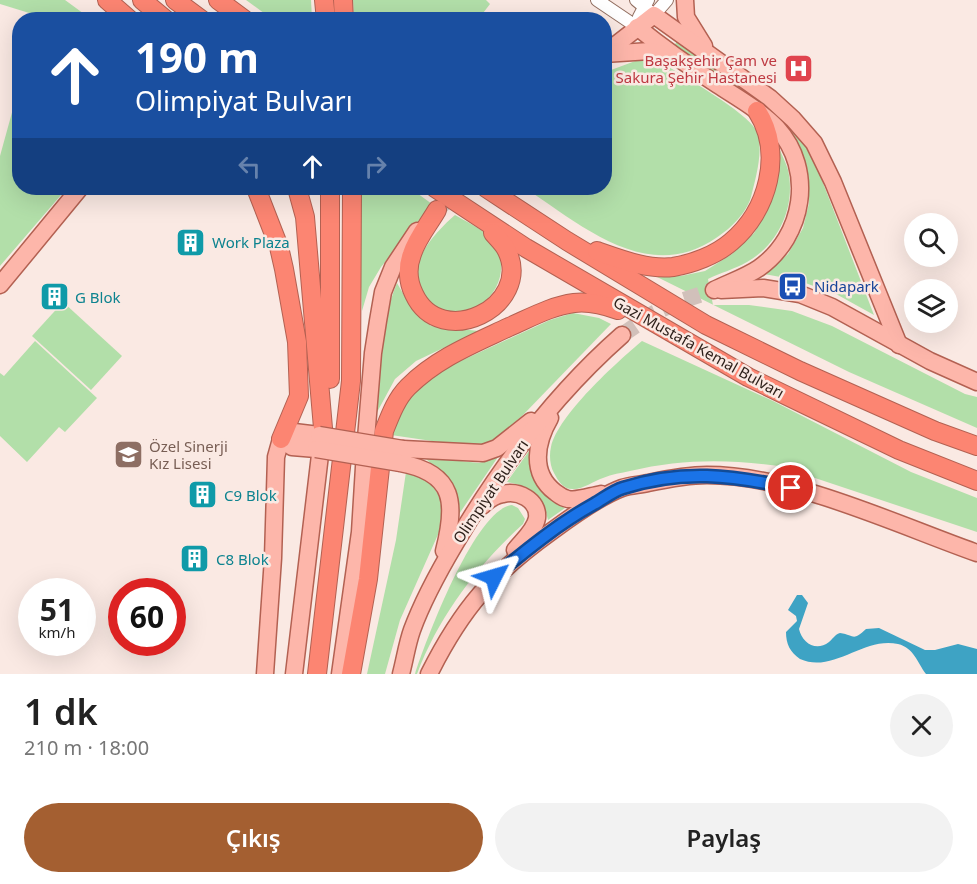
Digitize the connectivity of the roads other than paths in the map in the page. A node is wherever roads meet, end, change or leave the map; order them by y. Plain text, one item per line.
1 (99, 0) edge
2 (107, 0) edge
3 (142, 0) edge
4 (175, 0) edge
5 (218, 0) edge
6 (597, 0) edge
7 (668, 0) edge
8 (684, 0) edge
9 (645, 5) edge
10 (112, 12) edge
11 (121, 12) edge
12 (156, 12) edge
13 (191, 12) edge
14 (234, 12) edge
15 (637, 27) junction
16 (612, 47) edge
17 (612, 53) edge
18 (710, 54) junction
19 (673, 56) junction
20 (757, 111) junction
21 (74, 195) edge
22 (259, 195) edge
23 (299, 195) edge
24 (330, 195) edge
25 (352, 195) edge
26 (497, 195) edge
27 (438, 197) edge
28 (567, 241) junction
29 (0, 285) edge
30 (643, 317) junction
31 (622, 335) tunnel mouth
32 (899, 345) junction
33 (977, 382) edge
34 (564, 394) junction
35 (320, 438) junction
36 (281, 439) junction
37 (977, 447) edge
38 (401, 456) junction
39 (977, 481) edge
40 (621, 489) junction
41 (473, 513) junction
42 (977, 553) edge
43 (440, 570) junction
44 (494, 577) junction
45 (265, 674) edge
46 (294, 674) edge
47 (317, 674) edge
48 (340, 674) edge
49 (351, 674) edge
50 (401, 674) edge
51 (429, 674) edge

1 - 10 highway
2 - 11 highway
3 - 12 highway
4 - 13 highway
5 - 14 highway
6 - 15 street
7 - 9 street
8 - 18 main road
9 - 15 main road
9 - 18 main road
15 - 16 main road
15 - 19 main road
17 - 19 main road
18 - 32 main road
19 - 20 main road
20 - 28 highway
20 - 32 main road
21 - 29 main road
22 - 36 highway
23 - 35 highway
24 - 35 highway
25 - 47 highway
26 - 28 highway, Gazi Mustafa Kemal Bulvarı
27 - 27 highway
27 - 30 highway, Gazi Mustafa Kemal Bulvarı
27 - 48 main road
28 - 37 highway, Gazi Mustafa Kemal Bulvarı
30 - 39 highway, Gazi Mustafa Kemal Bulvarı
30 - 49 highway
31 - 34 main road, Olimpiyat Bulvarı
32 - 33 main road
34 - 38 main road
34 - 40 main road
34 - 41 main road, Olimpiyat Bulvarı
35 - 36 main road
35 - 38 main road, bridge
35 - 46 main road
36 - 45 main road
38 - 43 main road
40 - 42 main road
40 - 44 main road
41 - 43 main road, Olimpiyat Bulvarı
41 - 44 main road
43 - 50 main road, Olimpiyat Bulvarı
44 - 51 main road

